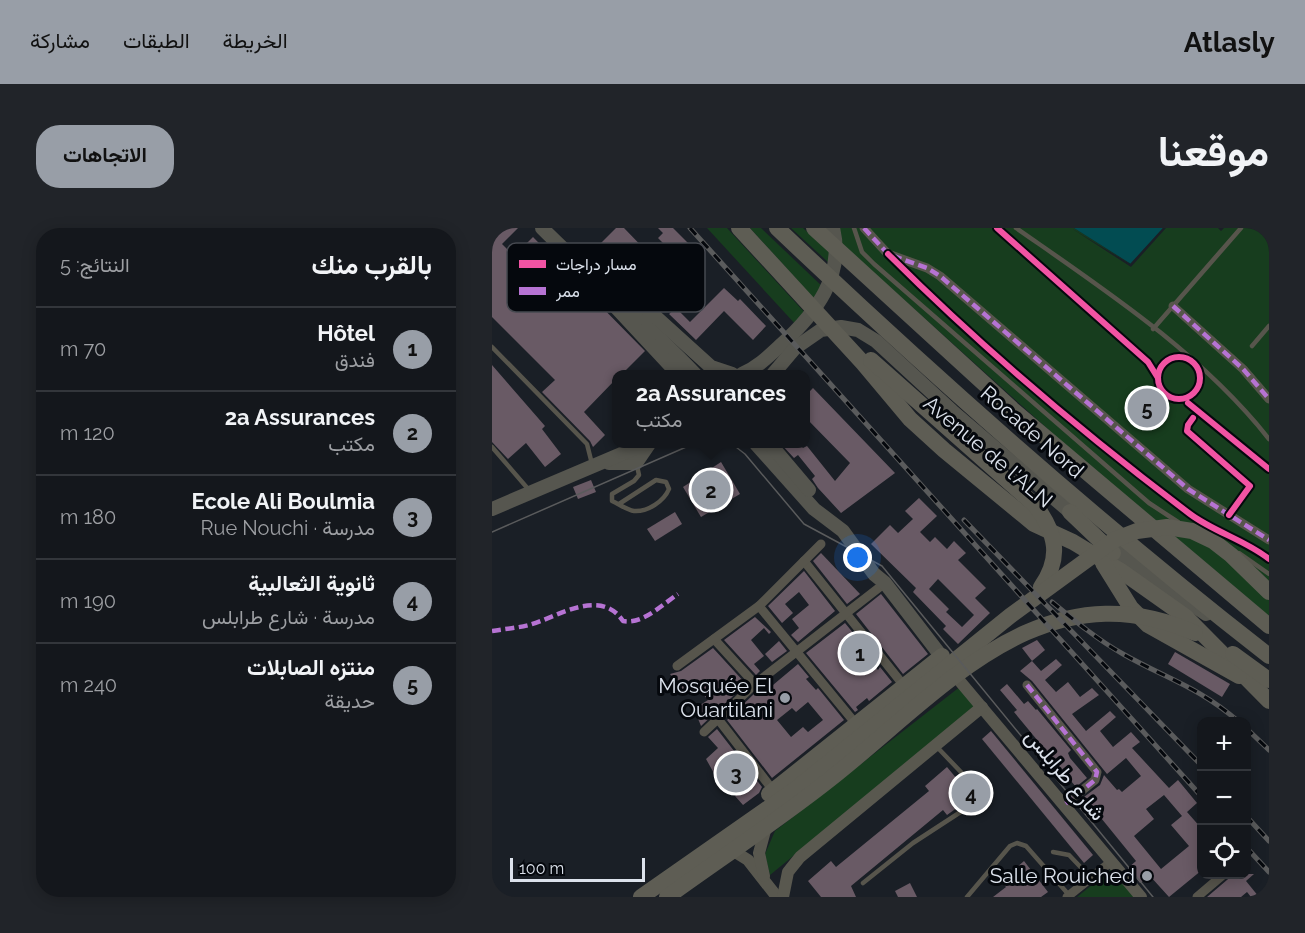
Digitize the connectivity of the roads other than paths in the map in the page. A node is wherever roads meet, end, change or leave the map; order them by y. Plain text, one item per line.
1 (542, 228) edge
2 (739, 228) edge
3 (777, 228) edge
4 (814, 228) edge
5 (833, 228) edge
6 (854, 228) edge
7 (864, 228) edge
8 (1016, 228) edge
9 (1241, 228) edge
10 (557, 243) edge
11 (1173, 306) junction
12 (619, 312) edge
13 (632, 312) edge
14 (650, 312) edge
15 (823, 318) junction
16 (1269, 326) edge
17 (1153, 329) junction
18 (1252, 346) dead end
19 (492, 347) edge
20 (673, 370) edge
21 (690, 370) edge
22 (720, 370) edge
23 (751, 370) edge
24 (777, 370) edge
25 (1269, 399) edge
26 (1269, 439) edge
27 (492, 447) edge
28 (637, 448) edge
29 (645, 448) edge
30 (760, 448) edge
31 (773, 448) edge
32 (636, 464) junction
33 (594, 465) junction
34 (530, 491) junction
35 (619, 504) junction
36 (492, 509) edge
37 (1070, 512) junction
38 (843, 531) junction
39 (1269, 540) edge
40 (821, 544) dead end
41 (1101, 560) junction
42 (804, 561) junction
43 (1269, 574) edge
44 (885, 583) junction
45 (1269, 592) edge
46 (759, 606) junction
47 (845, 612) junction
48 (1010, 616) junction
49 (1186, 617) junction
50 (1269, 626) edge
51 (714, 639) junction
52 (796, 652) junction
53 (942, 656) junction
54 (1269, 656) edge
55 (677, 666) dead end
56 (958, 679) joint
57 (1248, 680) junction
58 (1269, 680) edge
59 (755, 684) junction
60 (1027, 685) dead end
61 (905, 694) junction
62 (1268, 700) edge
63 (982, 707) junction
64 (718, 719) junction
65 (856, 724) junction
66 (704, 732) dead end
67 (935, 745) junction
68 (769, 785) dead end
69 (1064, 805) junction
70 (766, 827) junction
71 (731, 843) junction
72 (1053, 852) dead end
73 (1112, 861) junction
74 (1091, 878) junction
75 (1218, 879) edge
76 (863, 883) dead end
77 (775, 893) edge
78 (1068, 896) edge
79 (641, 897) edge
80 (667, 897) edge
81 (967, 897) edge
82 (1141, 897) edge
83 (1197, 897) edge

1 - 10 main road
2 - 15 highway, Avenue de l'ALN
3 - 54 highway, Rocade Nord
4 - 50 highway, Rocade Nord
5 - 23 main road
6 - 43 lane
7 - 39 street
8 - 17 lane
9 - 11 lane
11 - 17 lane
11 - 25 street
12 - 20 main road
13 - 21 main road
14 - 22 main road
15 - 41 highway, Avenue de l'ALN
15 - 48 highway
16 - 18 lane
17 - 26 lane
19 - 33 lane
24 - 37 main road
27 - 34 lane
28 - 33 main road
29 - 32 main road
30 - 38 main road
31 - 38 main road
32 - 33 main road
32 - 35 lane
33 - 34 main road
34 - 36 main road
35 - 35 lane
37 - 49 highway
37 - 54 main road
38 - 44 main road
40 - 42 street
41 - 49 highway, Avenue de l'ALN
41 - 57 highway
42 - 46 street
42 - 47 street
44 - 47 street
44 - 53 main road
45 - 48 highway
46 - 51 street
46 - 52 street
47 - 52 street
47 - 61 street
48 - 61 highway
49 - 57 highway, Avenue de l'ALN
51 - 55 street
51 - 59 street
52 - 59 street
52 - 65 street
53 - 56 main road
53 - 61 highway
56 - 63 main road, شارع طرابلس
57 - 62 highway, Avenue de l'ALN
58 - 70 highway
59 - 64 street
60 - 69 street
61 - 65 highway
61 - 71 highway
63 - 67 main road
63 - 69 main road, شارع طرابلس
64 - 66 street
64 - 68 street
65 - 71 highway
67 - 76 lane
67 - 77 main road
69 - 73 main road, شارع طرابلس
70 - 71 highway
70 - 77 main road
71 - 77 main road
71 - 79 highway
71 - 80 highway
72 - 74 lane
73 - 74 street
73 - 82 main road, شارع طرابلس
74 - 78 street
75 - 83 street
78 - 81 lane

